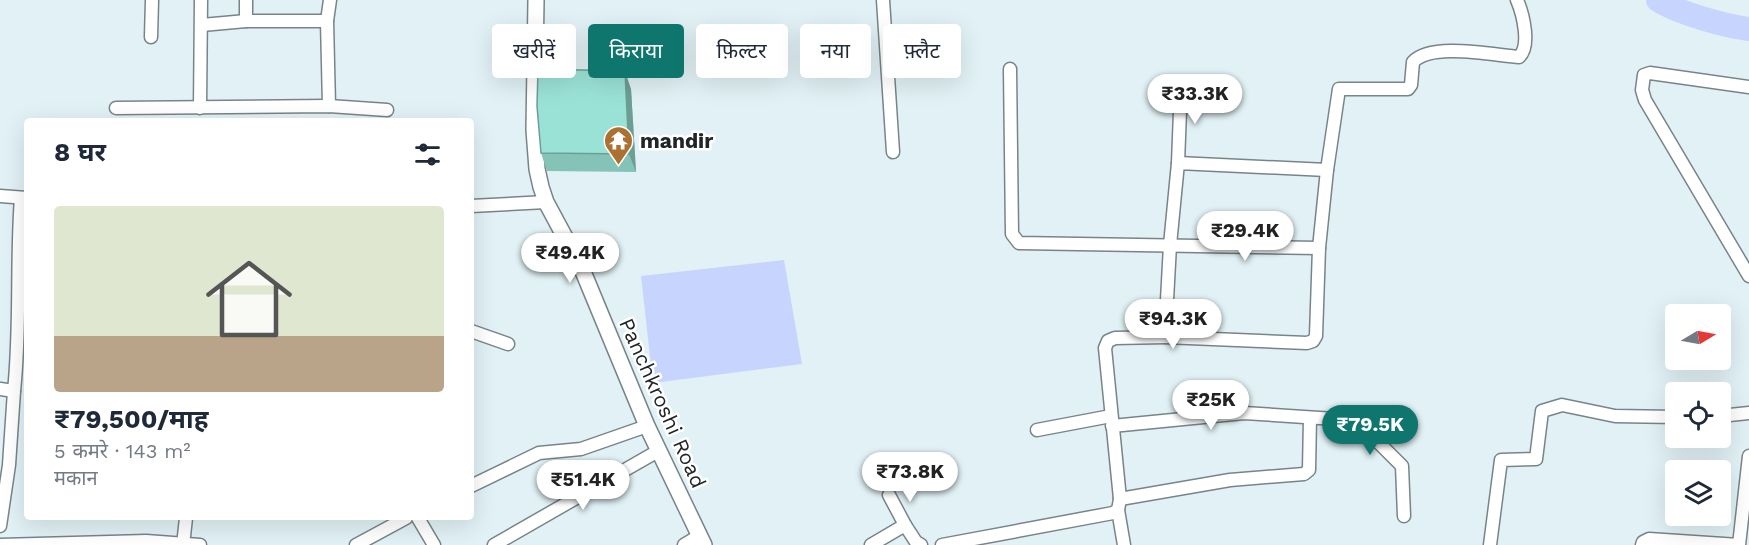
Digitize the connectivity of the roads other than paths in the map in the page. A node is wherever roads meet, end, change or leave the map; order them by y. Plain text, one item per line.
1 (152, 0) edge
2 (201, 0) edge
3 (246, 0) edge
4 (330, 0) edge
5 (536, 0) edge
6 (883, 0) edge
7 (1517, 0) edge
8 (246, 21) junction
9 (327, 21) junction
10 (202, 25) junction
11 (151, 36) dead end
12 (1010, 69) dead end
13 (1181, 85) dead end
14 (1749, 87) edge
15 (329, 106) junction
16 (116, 108) dead end
17 (200, 108) junction
18 (387, 110) dead end
19 (893, 152) dead end
20 (1178, 163) junction
21 (1327, 170) junction
22 (0, 196) edge
23 (24, 198) edge
24 (546, 202) junction
25 (474, 206) edge
26 (1170, 245) junction
27 (1319, 248) junction
28 (1749, 276) edge
29 (474, 332) edge
30 (1165, 337) junction
31 (508, 344) dead end
32 (0, 389) edge
33 (14, 391) junction
34 (1749, 413) edge
35 (1731, 415) edge
36 (1665, 417) edge
37 (1310, 418) junction
38 (1112, 421) junction
39 (647, 426) junction
40 (1036, 430) dead end
41 (658, 451) junction
42 (1749, 456) edge
43 (474, 485) edge
44 (889, 495) dead end
45 (1119, 504) junction
46 (1404, 516) dead end
47 (1, 517) edge
48 (186, 520) edge
49 (402, 520) edge
50 (419, 520) edge
51 (905, 525) junction
52 (1745, 530) edge
53 (702, 541) edge
54 (0, 544) edge
55 (183, 544) edge
56 (200, 545) edge
57 (356, 545) edge
58 (434, 545) edge
59 (494, 545) edge
60 (684, 545) edge
61 (871, 545) edge
62 (921, 545) edge
63 (942, 545) edge
64 (1124, 545) edge
65 (1490, 545) edge
66 (1642, 545) edge

1 - 11 street
2 - 10 street
3 - 8 street
4 - 9 street
5 - 24 street, Panchkroshi Road
6 - 19 street
7 - 21 street
8 - 9 street
8 - 10 street
9 - 15 street
10 - 17 street
12 - 26 street
13 - 20 street
14 - 28 street
15 - 17 street
15 - 18 street
16 - 17 street
20 - 21 street
20 - 26 street
21 - 27 street
22 - 23 street
23 - 33 street
24 - 25 street
24 - 39 street, Panchkroshi Road
26 - 27 street
26 - 30 street
27 - 30 street
29 - 31 street
30 - 38 street
32 - 33 street
33 - 47 street
34 - 35 street
36 - 65 street
37 - 38 street
37 - 45 street
37 - 46 street
38 - 40 street
38 - 45 street
39 - 41 street, Panchkroshi Road
39 - 43 street
41 - 53 street, Panchkroshi Road
41 - 59 street
42 - 52 street
44 - 51 street
45 - 63 street
45 - 64 street
48 - 55 street
49 - 57 street
50 - 58 street
51 - 61 street
51 - 62 street
52 - 66 street
53 - 60 street
54 - 55 street
55 - 56 street

